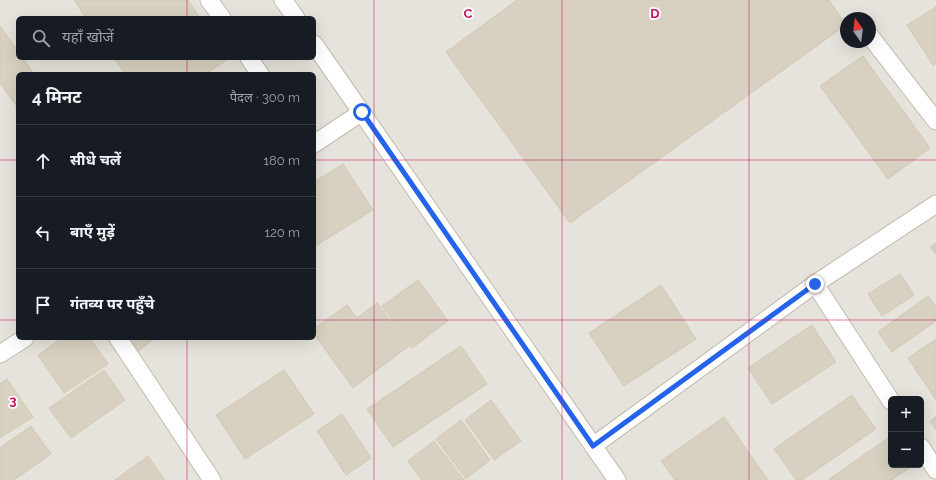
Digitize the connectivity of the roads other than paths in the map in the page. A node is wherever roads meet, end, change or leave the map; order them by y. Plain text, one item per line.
1 (209, 0) edge
2 (283, 0) edge
3 (221, 16) edge
4 (295, 16) edge
5 (876, 44) edge
6 (316, 47) edge
7 (250, 60) edge
8 (259, 72) edge
9 (362, 112) junction
10 (936, 122) edge
11 (316, 143) edge
12 (936, 204) edge
13 (815, 284) junction
14 (22, 340) edge
15 (119, 340) edge
16 (0, 354) edge
17 (888, 396) edge
18 (593, 446) junction
19 (924, 452) edge
20 (936, 470) edge
21 (212, 480) edge
22 (617, 480) edge

1 - 3 street
2 - 4 street
5 - 10 street
6 - 9 street
7 - 8 street
9 - 11 street
9 - 18 street
12 - 13 street
13 - 17 street
13 - 18 street
14 - 16 street
15 - 21 street
18 - 22 street
19 - 20 street

